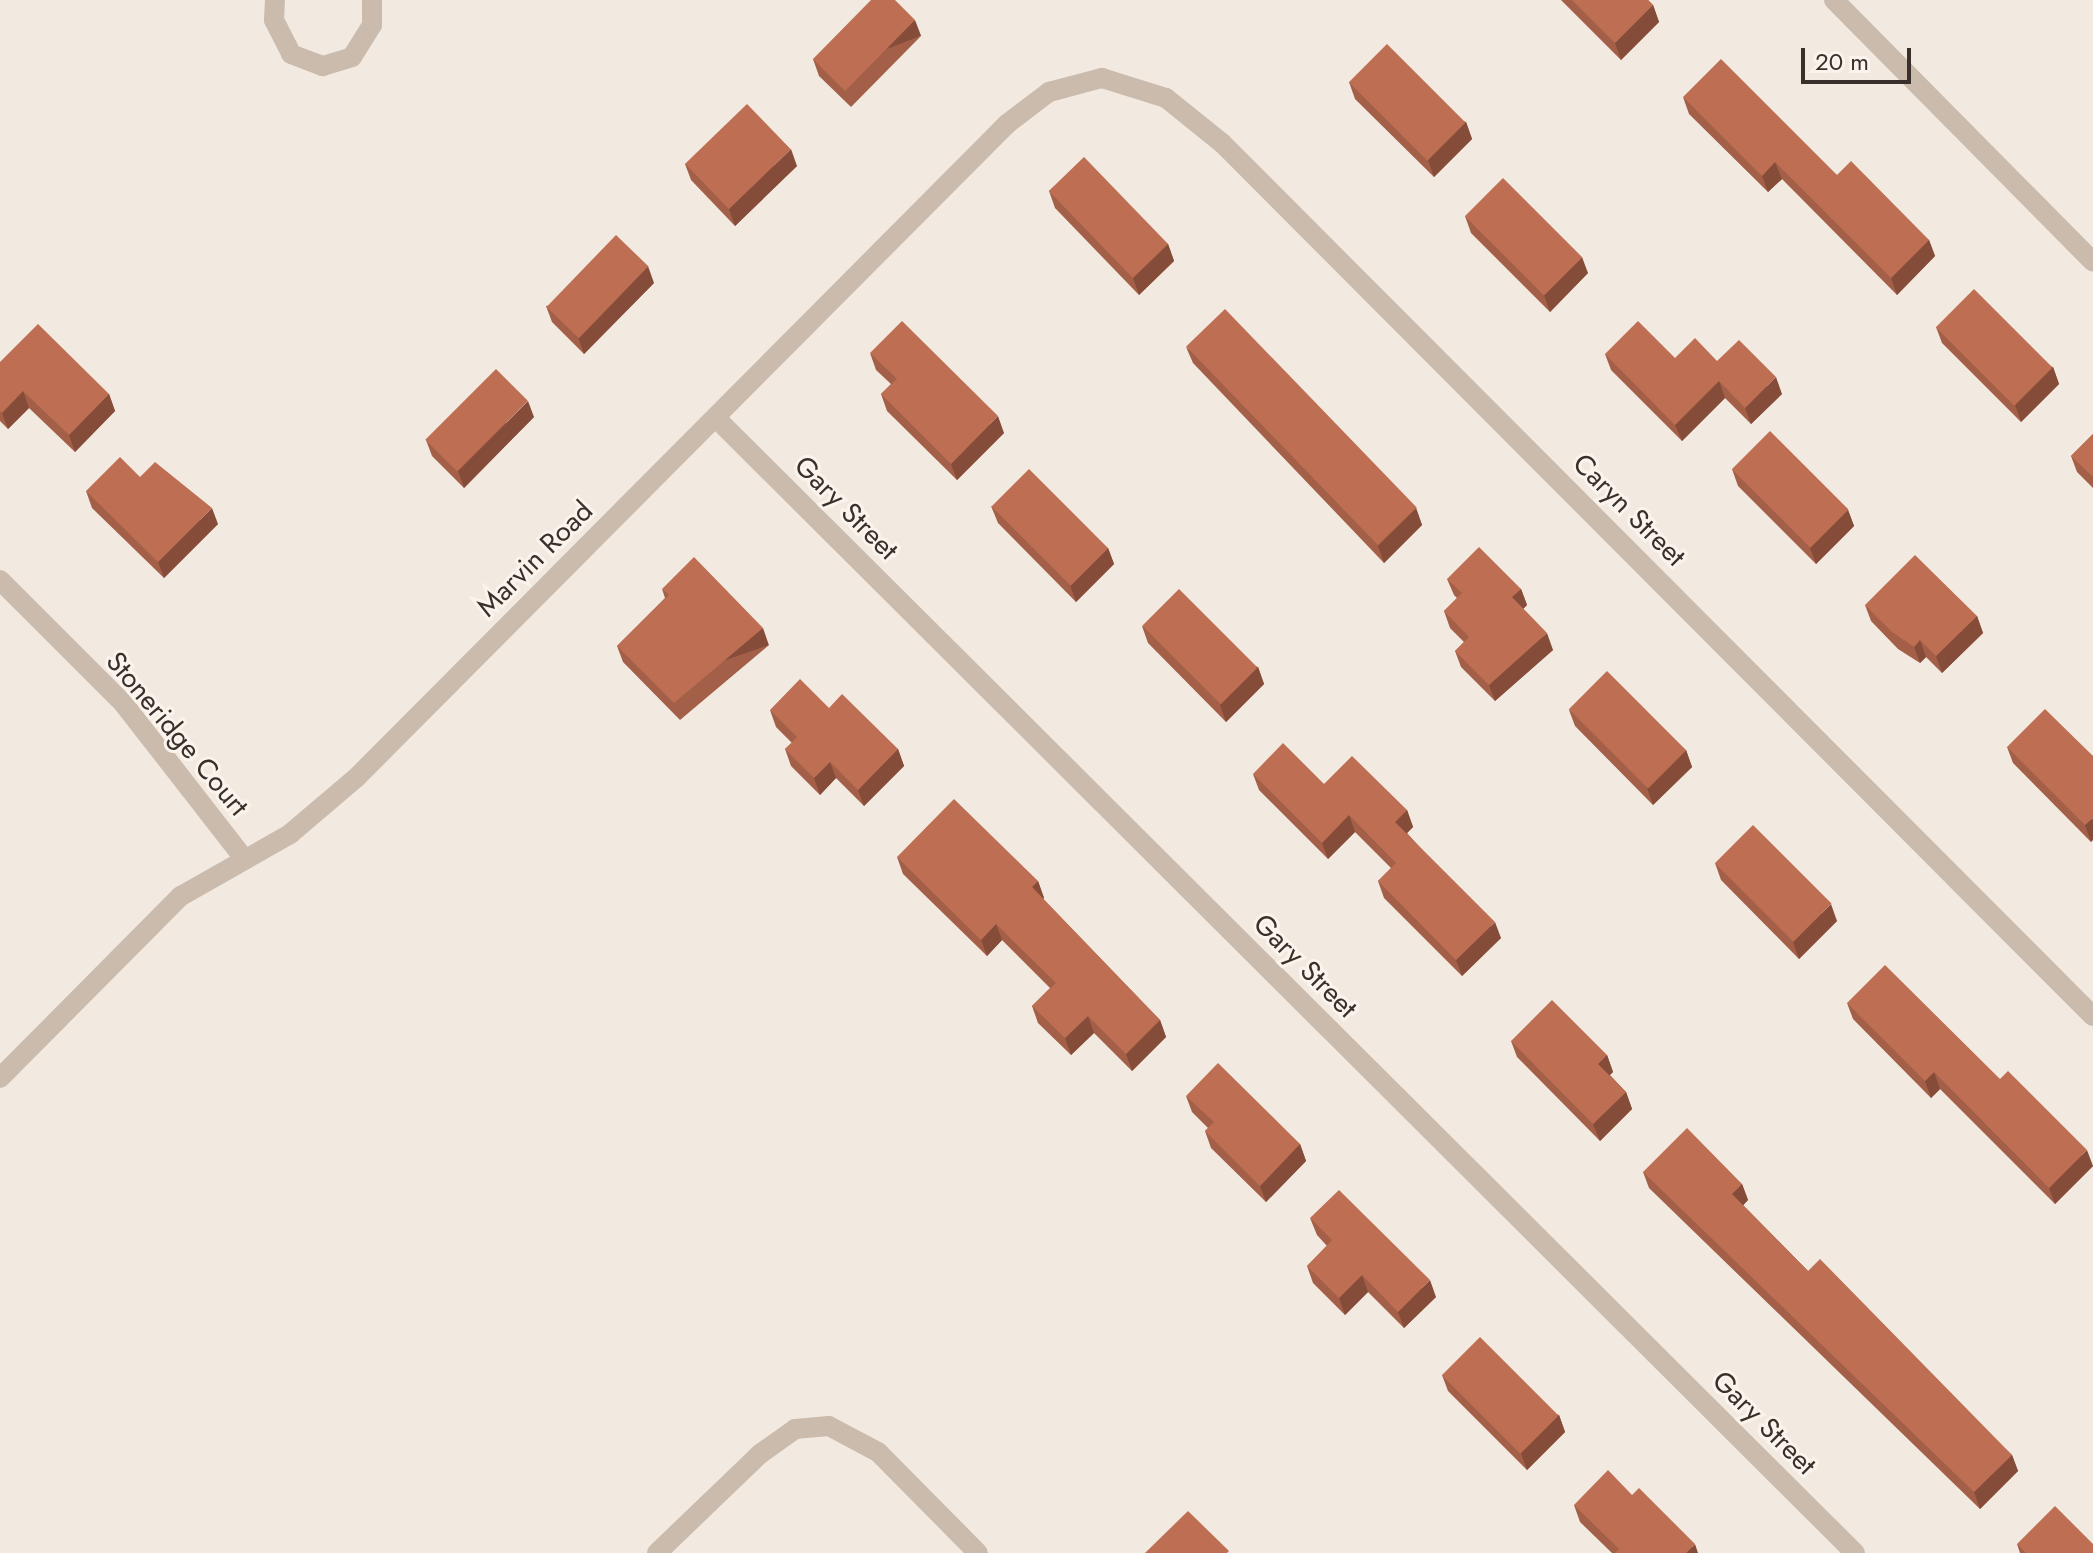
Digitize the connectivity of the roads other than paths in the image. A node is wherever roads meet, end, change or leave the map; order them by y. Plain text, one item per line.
1 (275, 0) edge
2 (372, 0) edge
3 (1834, 0) edge
4 (1102, 78) joint
5 (2093, 262) edge
6 (716, 418) junction
7 (0, 580) edge
8 (242, 856) junction
9 (2093, 1016) edge
10 (0, 1078) edge
11 (657, 1553) edge
12 (978, 1553) edge
13 (1855, 1553) edge

1 - 2 street
3 - 5 street
4 - 6 street, Marvin Road
4 - 9 street, Caryn Street
6 - 8 street, Marvin Road
6 - 13 street, Gary Street
7 - 8 street, Stoneridge Court
8 - 10 street, Marvin Road
11 - 12 street

